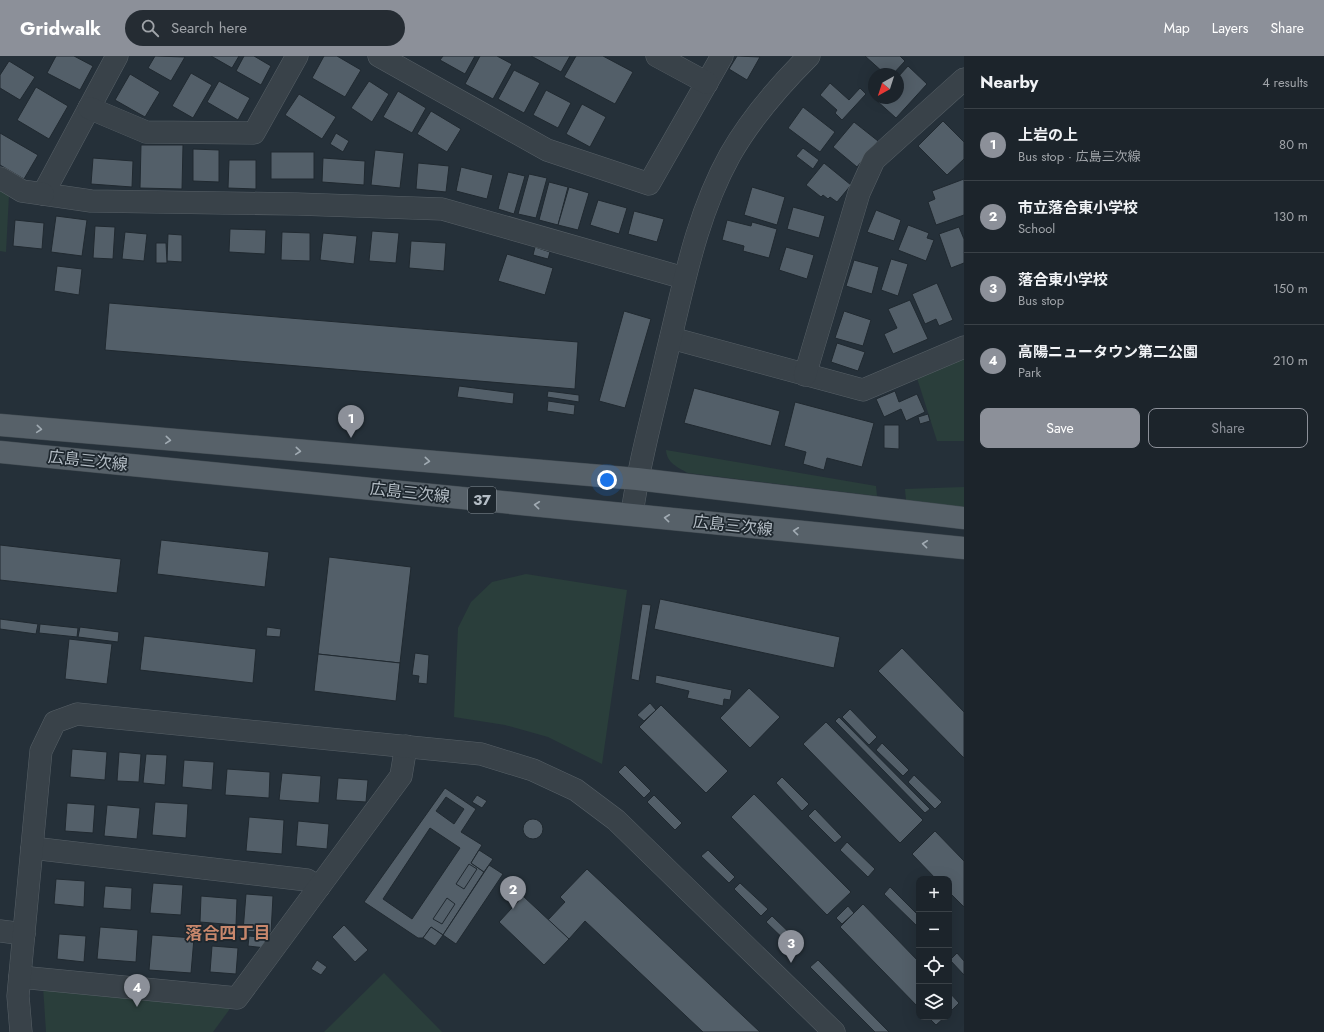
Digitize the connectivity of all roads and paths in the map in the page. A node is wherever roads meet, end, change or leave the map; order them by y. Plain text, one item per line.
1 (297, 56) edge
2 (380, 56) edge
3 (657, 56) edge
4 (722, 56) edge
5 (809, 56) edge
6 (114, 57) edge
7 (963, 80) edge
8 (707, 83) junction
9 (89, 108) junction
10 (0, 178) edge
11 (43, 194) junction
12 (684, 278) junction
13 (671, 338) junction
14 (964, 347) edge
15 (805, 375) junction
16 (0, 425) edge
17 (0, 452) edge
18 (637, 479) junction
19 (632, 514) junction
20 (964, 518) edge
21 (964, 548) edge
22 (406, 746) junction
23 (32, 848) junction
24 (319, 887) junction
25 (0, 931) edge
26 (24, 934) junction
27 (20, 977) junction
28 (21, 1032) edge
29 (834, 1032) edge

1 - 9 street
2 - 8 street
3 - 8 street
4 - 8 street
5 - 12 street
6 - 9 street
7 - 15 street
9 - 11 street
10 - 11 street
11 - 12 street
12 - 13 street
13 - 15 street
13 - 18 street
14 - 15 street
16 -> 18 main road, 広島三次線 / 37
19 -> 17 main road, 広島三次線 / 37
18 - 19 street
18 - 20 main road, 広島三次線 / 37
21 -> 19 main road, 広島三次線 / 37
22 - 23 street
22 - 24 street
22 - 29 street
23 - 24 street
23 - 26 street
24 - 27 street
25 - 26 street
26 - 27 street
27 - 28 street

